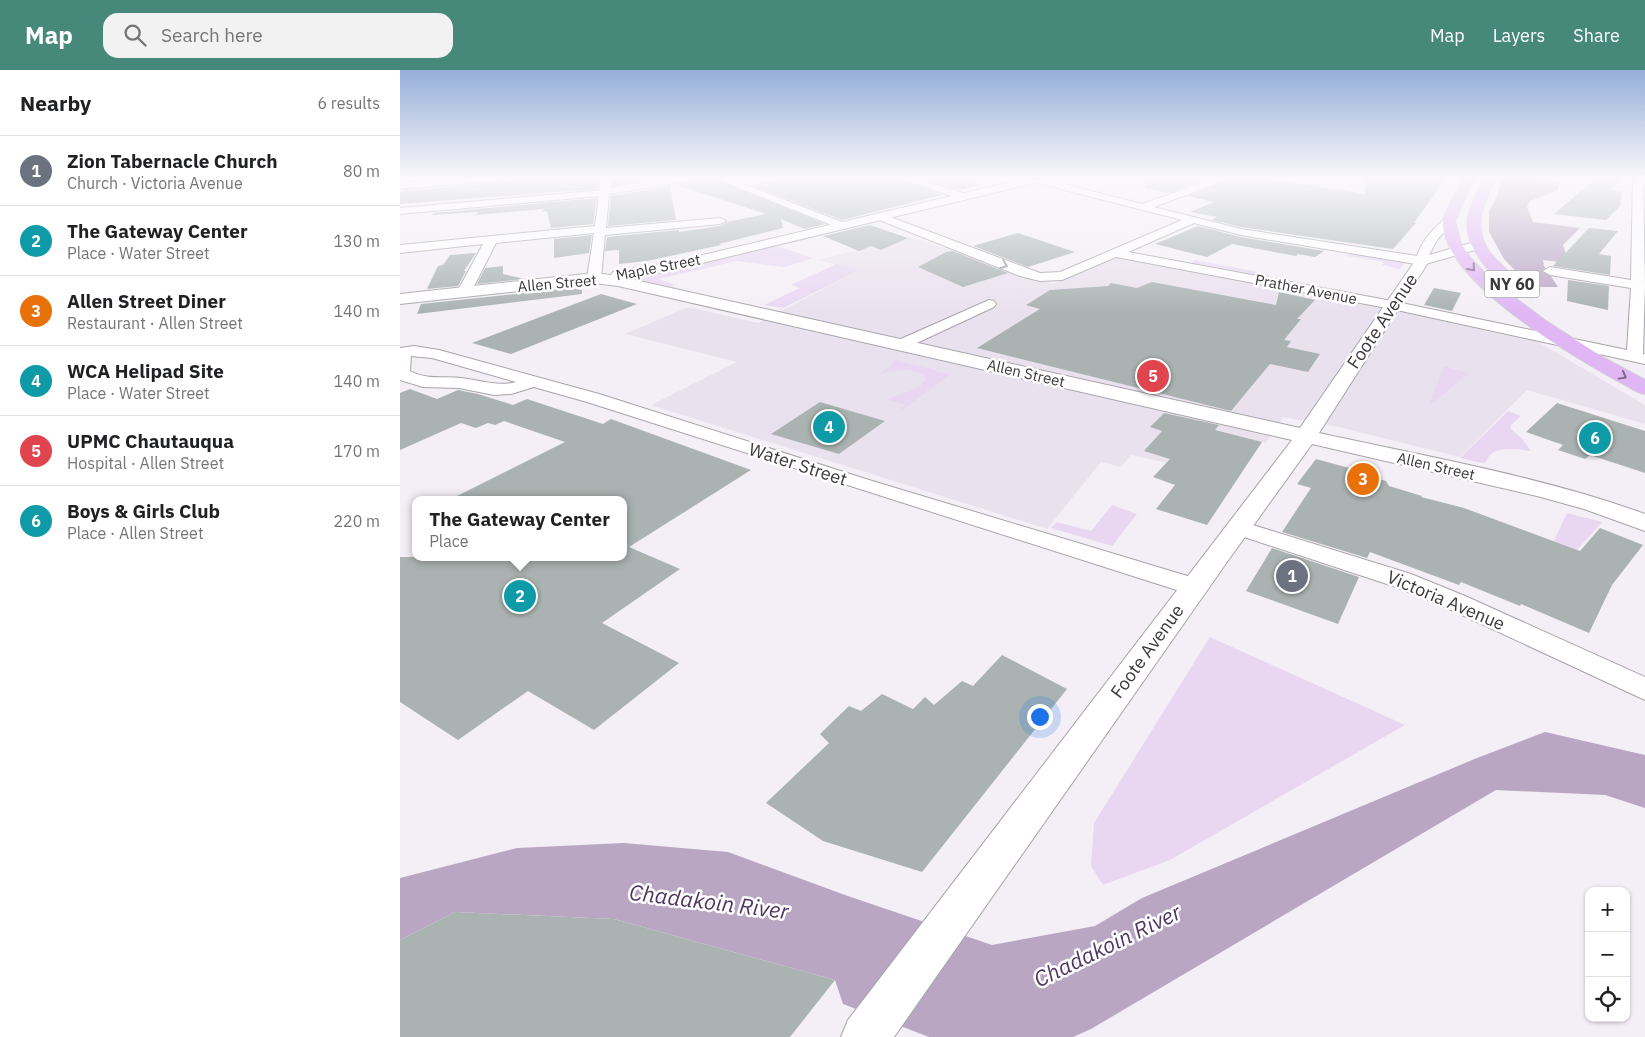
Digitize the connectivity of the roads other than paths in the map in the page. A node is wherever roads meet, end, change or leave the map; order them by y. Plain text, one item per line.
1 (601, 223) edge
2 (692, 223) edge
3 (836, 223) edge
4 (854, 223) edge
5 (899, 223) edge
6 (1185, 223) edge
7 (1205, 223) edge
8 (1447, 223) edge
9 (1450, 223) edge
10 (1473, 223) edge
11 (1638, 223) edge
12 (843, 226) junction
13 (600, 230) junction
14 (492, 240) junction
15 (1478, 245) junction
16 (400, 249) edge
17 (1458, 250) junction
18 (1114, 253) junction
19 (1422, 261) junction
20 (1550, 271) dead end
21 (594, 278) junction
22 (1638, 285) junction
23 (464, 292) junction
24 (400, 299) edge
25 (989, 304) dead end
26 (1392, 305) junction
27 (900, 345) junction
28 (1573, 345) junction
29 (1614, 354) junction
30 (400, 355) edge
31 (1642, 363) edge
32 (401, 375) edge
33 (533, 382) junction
34 (465, 384) junction
35 (1645, 388) edge
36 (436, 397) dead end
37 (1306, 436) junction
38 (1645, 523) edge
39 (1240, 528) junction
40 (1195, 587) junction
41 (1645, 689) edge
42 (868, 1033) edge

1 - 13 street
2 - 13 street
3 - 12 street
4 - 12 street, Maple Street
5 -> 18 street
6 - 18 street
7 - 19 street
8 - 19 street, Foote Avenue
9 - 17 highway, NY 60
10 - 15 highway, NY 60
11 - 22 street
12 - 21 street, Maple Street
13 - 14 street
13 - 21 street
14 - 16 street
14 - 23 street
15 - 17 street, Foote Avenue
15 - 29 highway, NY 60
17 - 19 street, Foote Avenue
17 -> 28 highway, NY 60
18 - 26 street, Prather Avenue
19 - 26 street, Foote Avenue
20 - 22 street
21 - 23 street, Allen Street
21 - 27 street, Allen Street
22 - 31 street
23 - 24 street, Allen Street
25 - 27 street
26 - 28 street, Prather Avenue
26 - 37 street, Foote Avenue
27 - 37 street, Allen Street
28 - 29 street, Prather Avenue
28 -> 35 highway, NY 60
29 - 31 highway, NY 60
30 - 32 street
30 - 33 street, Water Street
32 - 34 street
33 - 34 street
33 - 40 street, Water Street
34 - 36 street
37 - 38 street, Allen Street
37 - 39 street, Foote Avenue
39 - 40 street, Foote Avenue
39 - 41 street, Victoria Avenue
40 - 42 street, Foote Avenue

